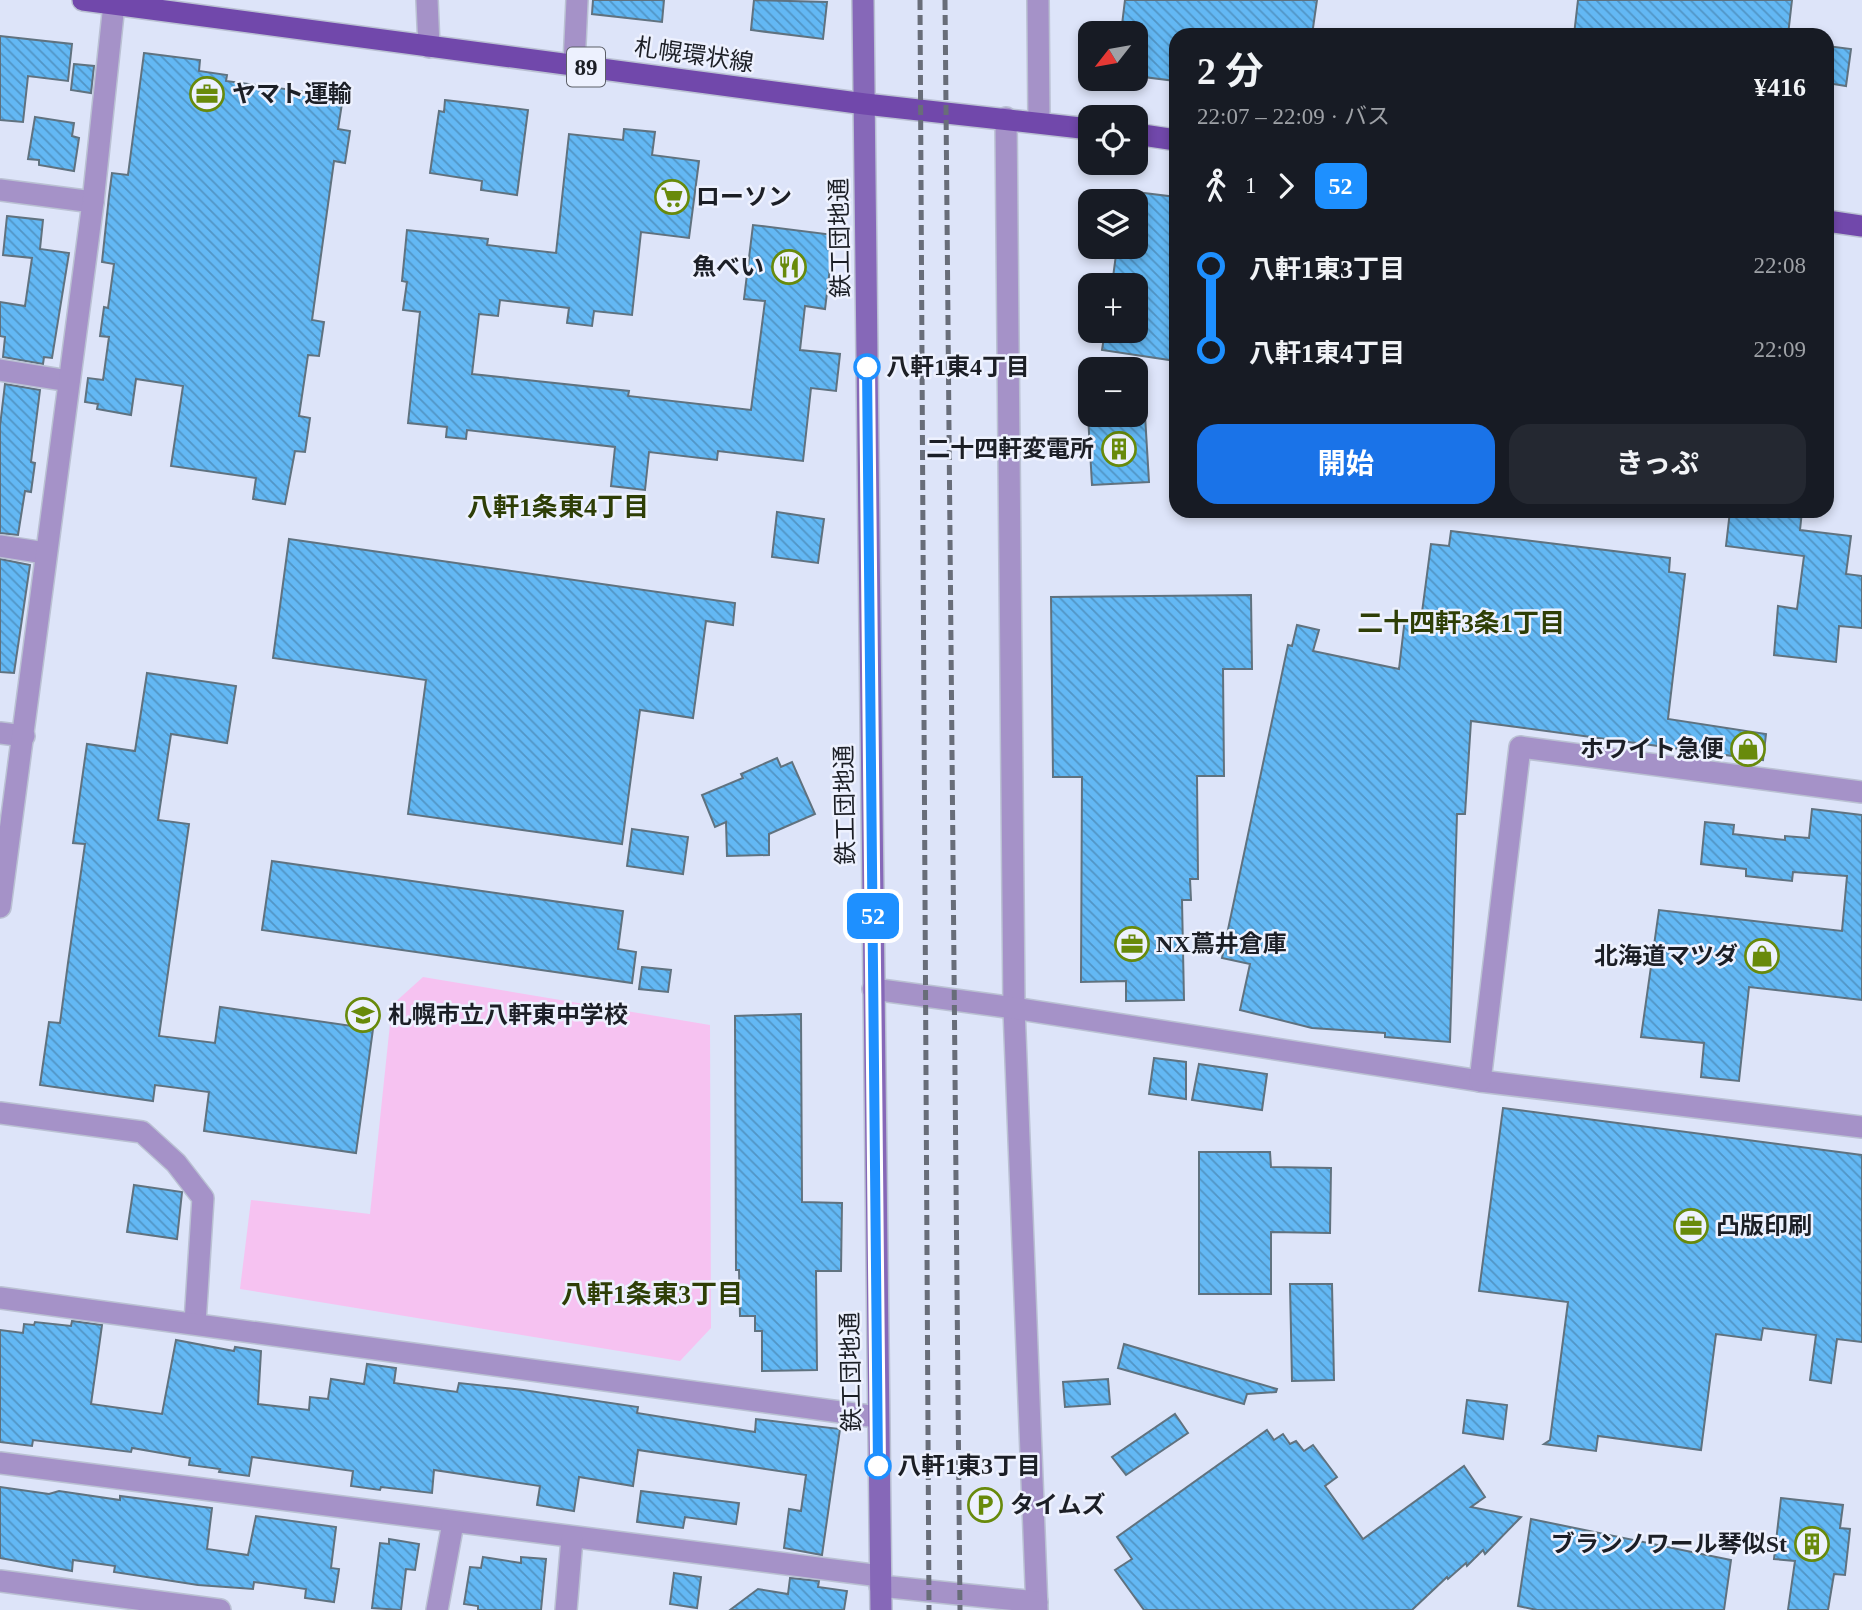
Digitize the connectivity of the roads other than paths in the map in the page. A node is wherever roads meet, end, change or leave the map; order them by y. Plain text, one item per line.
1 (83, 0) edge
2 (427, 0) edge
3 (577, 0) edge
4 (863, 0) edge
5 (1038, 0) edge
6 (114, 4) junction
7 (429, 47) junction
8 (574, 65) junction
9 (864, 104) junction
10 (1006, 118) junction
11 (1039, 122) junction
12 (1078, 127) edge
13 (1148, 136) edge
14 (1169, 138) edge
15 (0, 190) edge
16 (93, 202) junction
17 (1834, 222) edge
18 (1862, 226) edge
19 (0, 370) edge
20 (69, 381) junction
21 (0, 546) edge
22 (45, 553) junction
23 (0, 733) edge
24 (24, 736) junction
25 (1862, 792) edge
26 (0, 907) edge
27 (873, 989) junction
28 (1014, 1008) junction
29 (1480, 1081) junction
30 (0, 1113) edge
31 (1862, 1127) edge
32 (0, 1298) edge
33 (195, 1324) junction
34 (877, 1417) junction
35 (0, 1463) edge
36 (453, 1523) junction
37 (572, 1539) junction
38 (0, 1581) edge
39 (880, 1581) junction
40 (97, 1602) edge
41 (1037, 1606) edge
42 (220, 1610) edge
43 (437, 1610) edge
44 (566, 1610) edge
45 (881, 1610) edge

1 - 6 main road, 札幌環状線 / 89
2 - 7 street
3 - 8 street
4 - 9 street, 鉄工団地通
5 - 11 street
6 - 7 main road, 札幌環状線 / 89
6 - 16 street
7 - 8 main road, 札幌環状線 / 89
8 - 9 main road, 札幌環状線 / 89
9 - 10 main road, 札幌環状線 / 89
9 - 27 street, 鉄工団地通
10 - 11 main road, 札幌環状線 / 89
10 - 28 street
11 - 12 main road, 札幌環状線 / 89
13 - 14 main road
15 - 16 street
16 - 20 street
17 - 18 main road
19 - 20 street
20 - 22 street
21 - 22 street
22 - 24 street
23 - 24 street
24 - 26 street
25 - 29 street
27 - 28 street
27 - 34 street, 鉄工団地通
28 - 29 street
28 - 41 street
29 - 31 street
30 - 33 street
32 - 33 street
33 - 34 street
34 - 39 street, 鉄工団地通
35 - 36 street
36 - 37 street
36 - 43 street
37 - 39 street
37 - 44 street
38 - 40 street
39 - 41 street
39 - 45 street, 鉄工団地通
40 - 42 street

